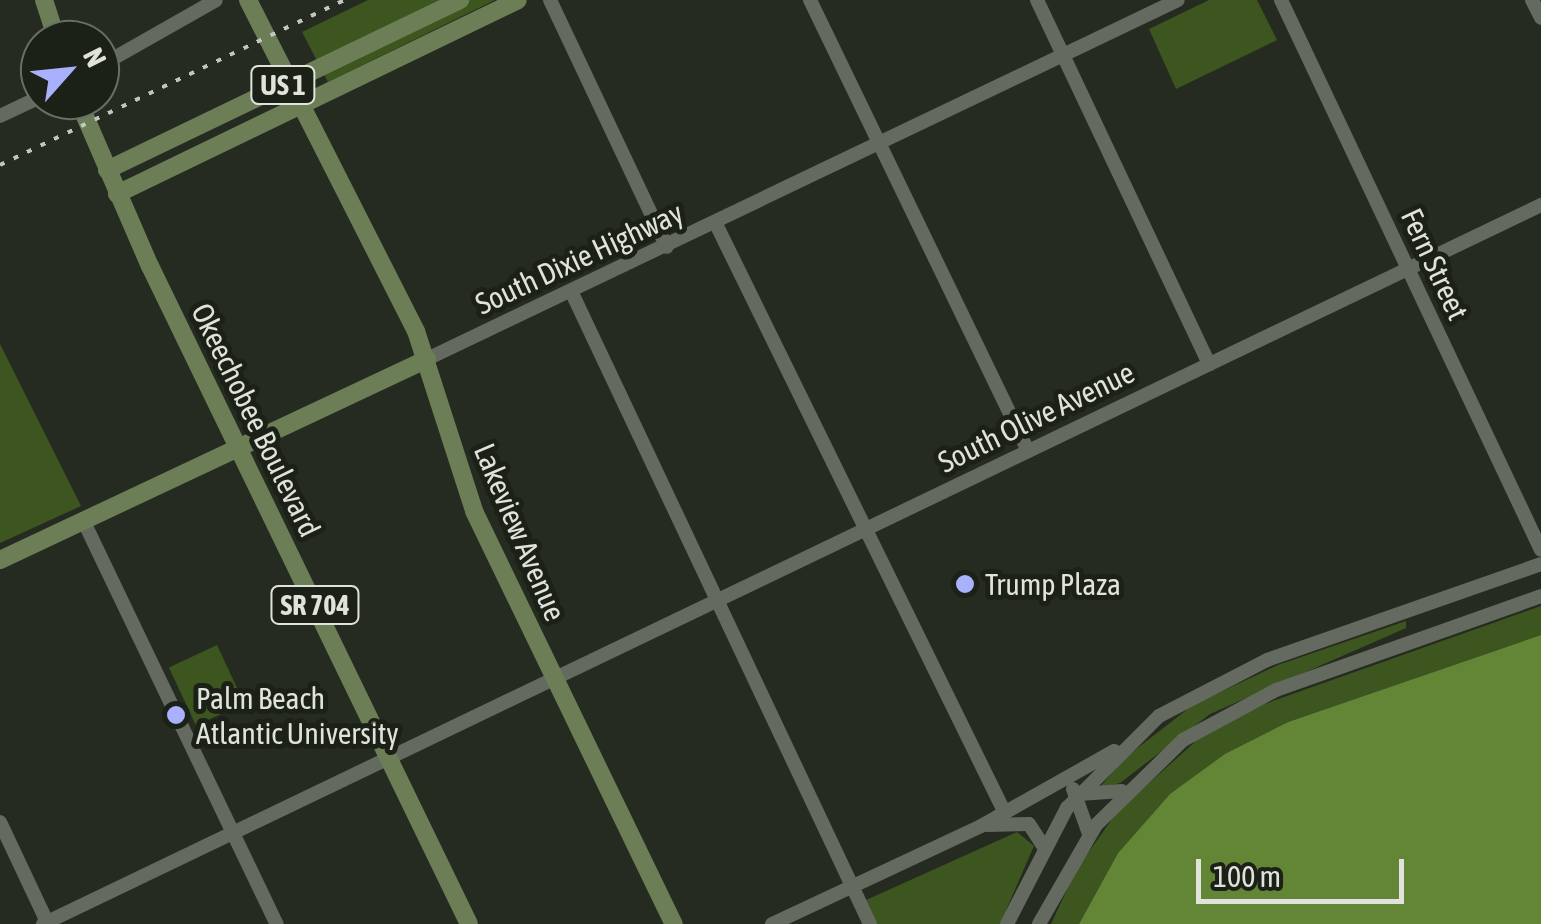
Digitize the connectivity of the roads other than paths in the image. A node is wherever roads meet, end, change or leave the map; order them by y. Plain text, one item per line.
1 (216, 0) edge
2 (248, 0) edge
3 (460, 0) edge
4 (518, 0) edge
5 (550, 0) edge
6 (810, 0) edge
7 (1037, 0) edge
8 (1178, 0) edge
9 (1281, 0) edge
10 (1532, 0) edge
11 (1541, 18) edge
12 (120, 55) edge
13 (1063, 56) junction
14 (292, 81) junction
15 (304, 103) junction
16 (86, 120) edge
17 (880, 145) junction
18 (107, 170) junction
19 (117, 194) junction
20 (1541, 205) edge
21 (716, 224) junction
22 (667, 247) junction
23 (1406, 269) junction
24 (572, 293) junction
25 (427, 359) junction
26 (1209, 364) junction
27 (239, 450) junction
28 (1028, 451) junction
29 (84, 522) junction
30 (864, 530) junction
31 (1541, 550) edge
32 (0, 560) edge
33 (1541, 564) edge
34 (1541, 596) edge
35 (718, 601) junction
36 (556, 680) junction
37 (1120, 748) junction
38 (390, 760) junction
39 (1062, 780) junction
40 (1126, 790) junction
41 (1079, 794) junction
42 (1004, 810) junction
43 (0, 822) edge
44 (981, 826) junction
45 (233, 833) junction
46 (1089, 834) junction
47 (1044, 847) junction
48 (851, 885) junction
49 (45, 923) edge
50 (277, 924) edge
51 (469, 924) edge
52 (674, 924) edge
53 (772, 924) edge
54 (870, 924) edge
55 (1007, 924) edge
56 (1039, 924) edge

1 - 12 street
2 - 14 main road
3 - 14 main road, US 1
4 - 15 main road, US 1
5 - 22 street
6 - 17 street
7 - 13 street
8 - 13 street, South Dixie Highway
9 - 23 street, Fern Street
10 - 11 street
13 - 17 street, South Dixie Highway
13 - 26 street
14 - 15 main road
14 - 18 main road, US 1
15 - 19 main road
15 - 25 main road, Lakeview Avenue / US 1
16 - 18 main road, Okeechobee Boulevard
17 - 21 street, South Dixie Highway
17 - 28 street
18 - 19 main road, Okeechobee Boulevard
19 - 27 main road, Okeechobee Boulevard
20 - 23 street, South Olive Avenue
21 - 22 street, South Dixie Highway
21 - 30 street
22 - 24 street, South Dixie Highway
23 - 26 street, South Olive Avenue
23 - 31 street, Fern Street
24 - 25 street, South Dixie Highway
24 - 35 street
25 - 27 main road, South Dixie Highway
25 - 36 main road, Lakeview Avenue
26 - 28 street, South Olive Avenue
27 - 29 main road, South Dixie Highway
27 - 38 main road, Okeechobee Boulevard / SR 704
28 - 30 street, South Olive Avenue
29 - 32 main road, South Dixie Highway
29 - 45 street
30 - 35 street, South Olive Avenue
30 - 42 street
33 - 37 street
34 - 40 street
35 - 36 street, South Olive Avenue
35 - 48 street
36 - 38 street, South Olive Avenue
36 - 52 main road, Lakeview Avenue
37 - 39 street
37 - 41 street
38 - 45 street
38 - 51 main road, Okeechobee Boulevard / SR 704
39 - 41 street
39 - 42 street
40 - 41 street
40 - 46 street
41 - 46 street
41 - 47 street
42 - 44 street
43 - 49 street
44 - 47 street
44 - 48 street
45 - 49 street
45 - 50 street
46 - 56 street
47 - 55 street
48 - 53 street
48 - 54 street

